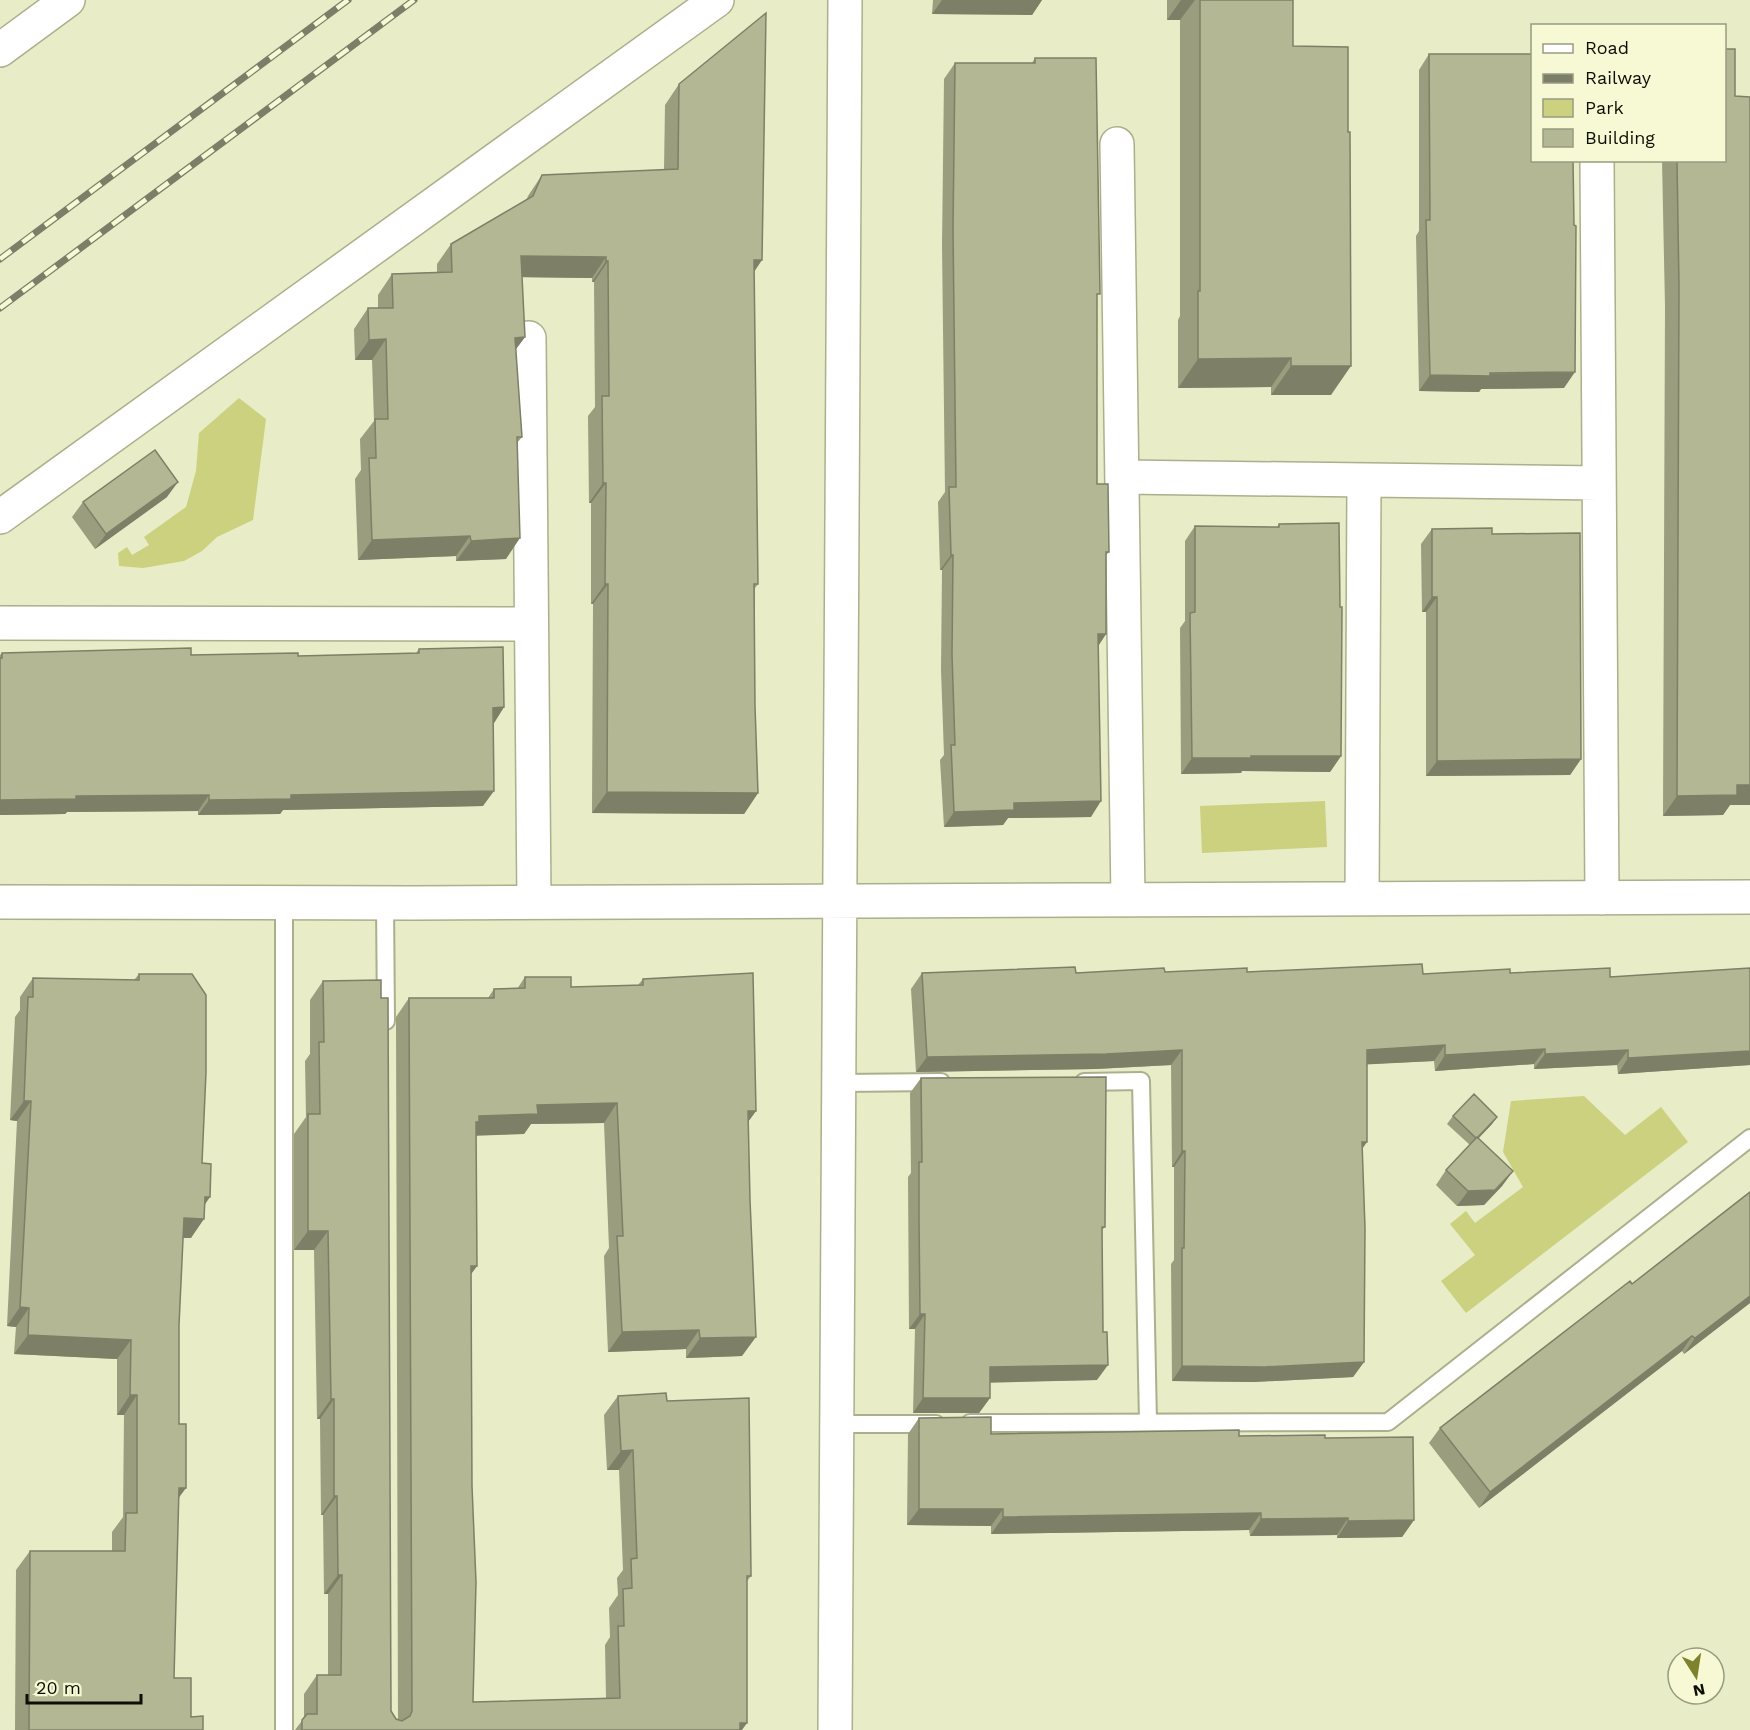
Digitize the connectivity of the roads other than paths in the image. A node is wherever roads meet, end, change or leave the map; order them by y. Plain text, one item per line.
1 (68, 0) edge
2 (717, 0) edge
3 (845, 0) edge
4 (0, 50) edge
5 (1117, 144) dead end
6 (1597, 162) edge
7 (529, 338) dead end
8 (1122, 477) junction
9 (1364, 480) junction
10 (1599, 483) junction
11 (0, 517) edge
12 (0, 622) edge
13 (531, 624) junction
14 (1750, 897) edge
15 (1602, 898) junction
16 (1128, 899) junction
17 (1362, 899) junction
18 (841, 901) junction
19 (0, 902) edge
20 (534, 902) junction
21 (284, 903) junction
22 (385, 903) junction
23 (386, 1042) edge
24 (954, 1082) edge
25 (1071, 1082) edge
26 (840, 1083) junction
27 (1750, 1138) edge
28 (1148, 1422) junction
29 (838, 1424) junction
30 (284, 1730) edge
31 (835, 1730) edge

1 - 4 street
2 - 11 street
3 - 18 street
5 - 8 street
6 - 10 street
7 - 13 street
8 - 9 street
8 - 16 street
9 - 10 street
9 - 17 street
10 - 15 street
12 - 13 street
13 - 20 street
14 - 15 street
15 - 17 street
16 - 17 street
16 - 18 street
18 - 20 street
18 - 26 street
19 - 21 street
20 - 22 street
21 - 22 street
21 - 30 lane
22 - 23 lane
24 - 26 lane
25 - 28 lane
26 - 29 street
27 - 28 lane
28 - 29 lane
29 - 31 street

